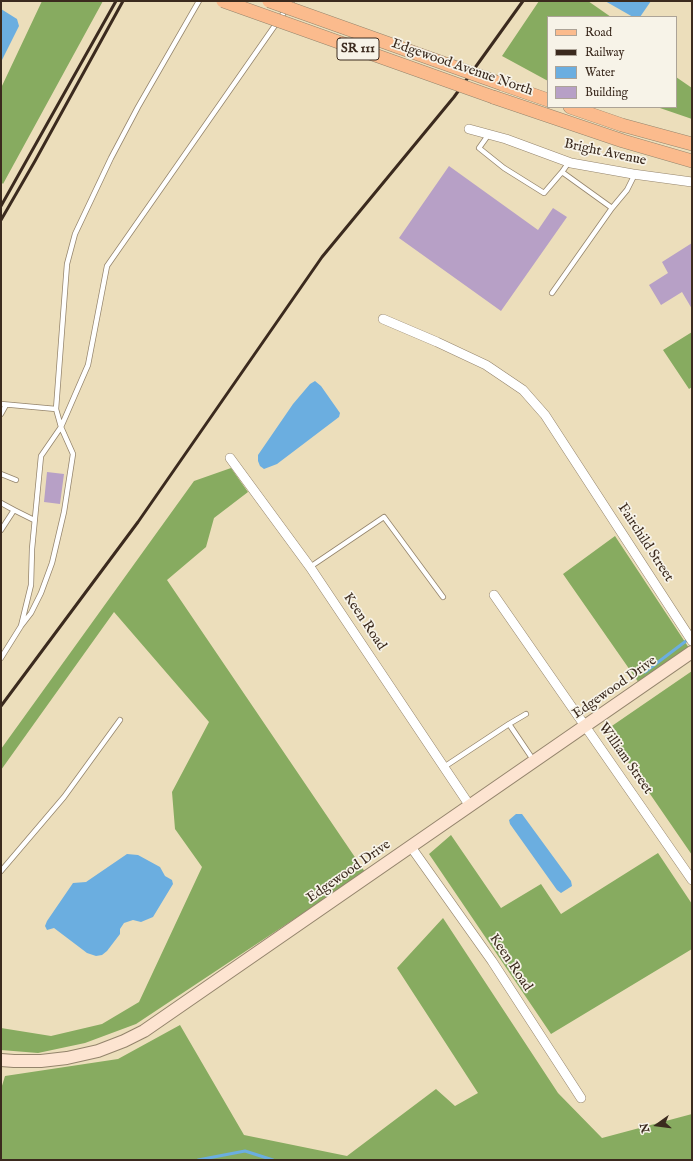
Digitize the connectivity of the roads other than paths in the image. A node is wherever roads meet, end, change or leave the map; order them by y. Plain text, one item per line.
1 (199, 1) edge
2 (223, 1) edge
3 (269, 1) edge
4 (292, 1) edge
5 (547, 100) edge
6 (573, 108) edge
7 (469, 129) dead end
8 (489, 134) junction
9 (692, 144) edge
10 (692, 161) edge
11 (569, 162) junction
12 (562, 172) junction
13 (635, 174) junction
14 (692, 182) edge
15 (612, 208) junction
16 (552, 293) dead end
17 (383, 319) dead end
18 (3, 404) edge
19 (56, 409) junction
20 (1, 414) edge
21 (61, 427) junction
22 (230, 458) dead end
23 (1, 474) edge
24 (16, 480) dead end
25 (1, 503) edge
26 (14, 510) junction
27 (34, 520) junction
28 (1, 530) edge
29 (310, 567) junction
30 (494, 594) dead end
31 (443, 597) dead end
32 (21, 626) junction
33 (692, 641) edge
34 (692, 652) edge
35 (1, 658) edge
36 (526, 714) dead end
37 (120, 720) dead end
38 (509, 724) junction
39 (586, 726) junction
40 (535, 762) junction
41 (444, 766) junction
42 (470, 806) junction
43 (411, 847) junction
44 (1, 871) edge
45 (692, 880) edge
46 (1, 1060) edge
47 (582, 1098) dead end

1 - 19 lane
2 - 10 main road, Edgewood Avenue North / SR 111, bridge
3 - 5 main road, Edgewood Avenue North / SR 111, bridge
4 - 21 lane
6 - 9 main road
7 - 8 street, Bright Avenue
8 - 11 street, Bright Avenue
8 - 12 lane
11 - 12 lane
11 - 13 street, Bright Avenue
12 - 15 lane
13 - 14 street, Bright Avenue
13 - 15 lane
15 - 16 lane
17 - 33 street, Fairchild Street
18 - 19 lane
18 - 20 lane
19 - 21 lane
21 - 27 lane
21 - 32 lane
22 - 29 street, Keen Road
23 - 24 lane
25 - 26 lane
26 - 27 lane
26 - 28 lane
27 - 32 lane
29 - 31 lane
29 - 41 street, Keen Road
30 - 39 street, William Street
32 - 35 lane
34 - 39 street, Edgewood Drive
36 - 38 lane
37 - 44 lane
38 - 40 lane
38 - 41 lane
39 - 40 street, Edgewood Drive
39 - 45 street, William Street
40 - 42 street, Edgewood Drive
41 - 42 street, Keen Road
42 - 43 street, Edgewood Drive
43 - 46 street, Edgewood Drive
43 - 47 street, Keen Road

